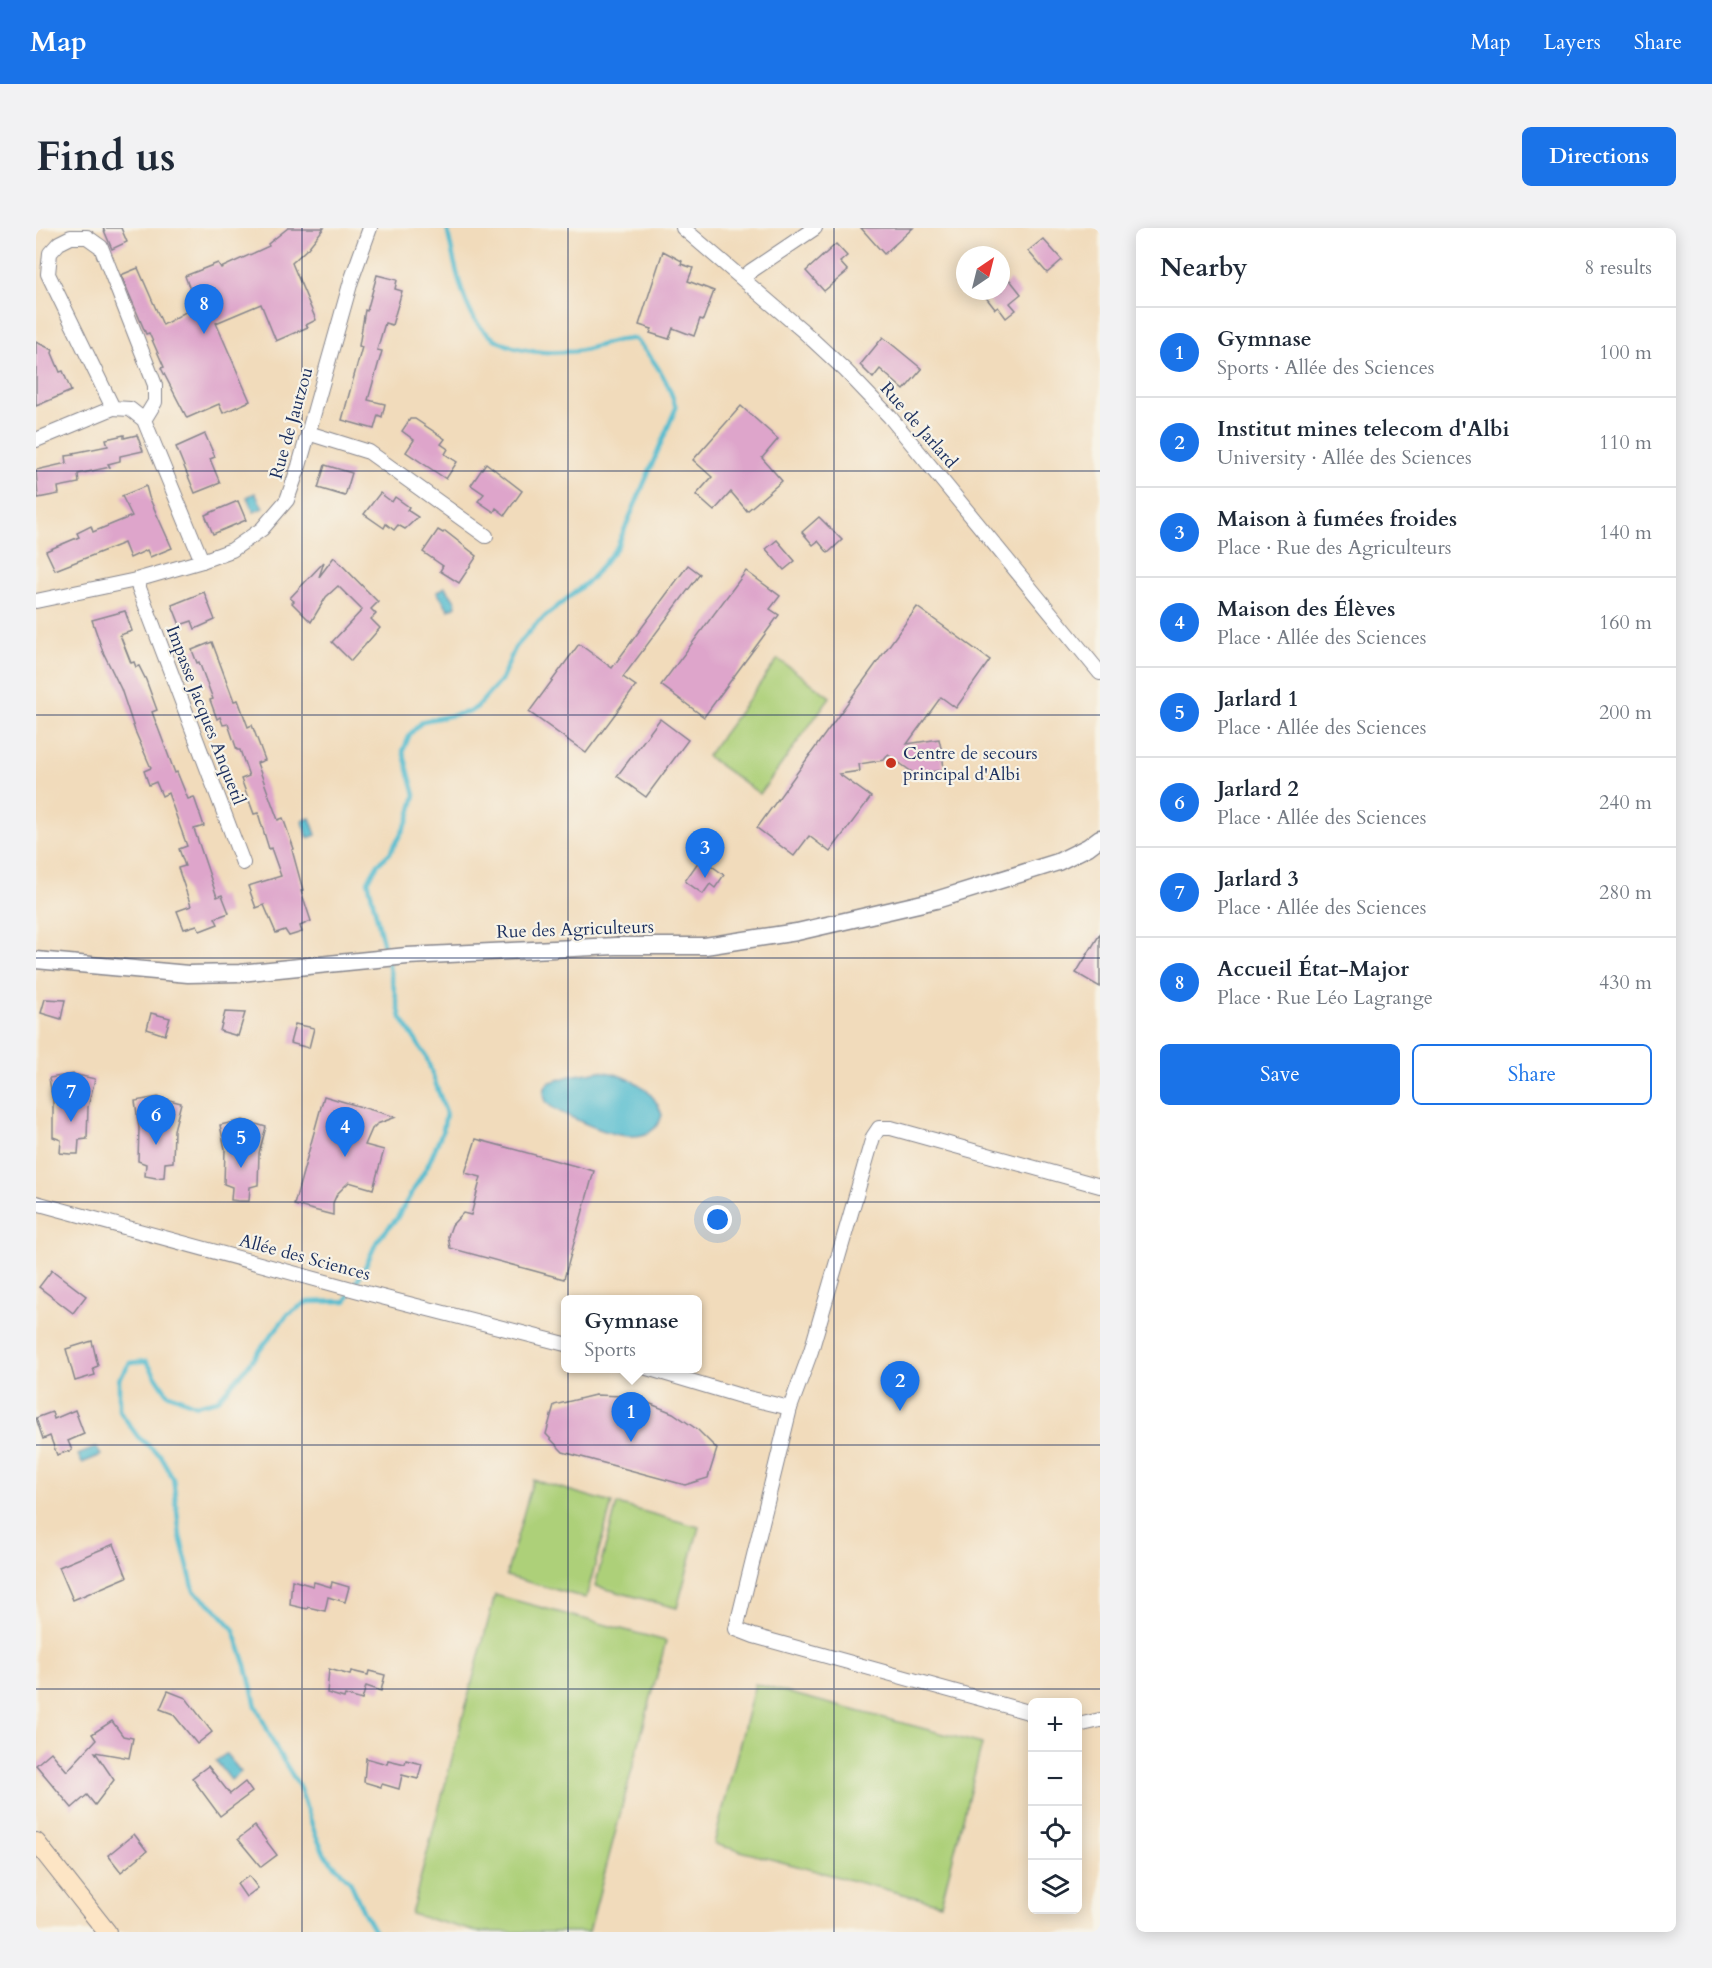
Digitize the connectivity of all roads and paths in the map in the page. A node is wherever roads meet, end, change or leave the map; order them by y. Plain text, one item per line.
1 (370, 228) edge
2 (683, 228) edge
3 (814, 228) edge
4 (743, 278) junction
5 (113, 408) junction
6 (144, 420) junction
7 (308, 433) junction
8 (36, 440) edge
9 (486, 536) dead end
10 (202, 561) junction
11 (136, 580) junction
12 (36, 601) edge
13 (1100, 673) edge
14 (1100, 838) edge
15 (243, 863) dead end
16 (36, 960) edge
17 (1100, 1186) edge
18 (36, 1203) edge
19 (561, 1343) edge
20 (663, 1373) edge
21 (790, 1408) junction
22 (1028, 1712) edge
23 (1100, 1720) edge
24 (1082, 1724) edge
25 (36, 1842) edge
26 (107, 1932) edge

1 - 7 street, Rue de Jautzou
2 - 4 street, Rue de Jarlard
3 - 4 street
4 - 13 street, Rue de Jarlard
5 - 6 street
5 - 6 street
5 - 8 street
6 - 10 street
7 - 9 street
7 - 10 street, Rue de Jautzou
10 - 11 street, Rue de Jautzou
11 - 12 street, Rue de Jautzou
11 - 15 street, Impasse Jacques Anquetil
14 - 16 street, Rue des Agriculteurs
17 - 21 street
18 - 19 street, Allée des Sciences
20 - 21 street
21 - 22 street
23 - 24 street
25 - 26 main road

